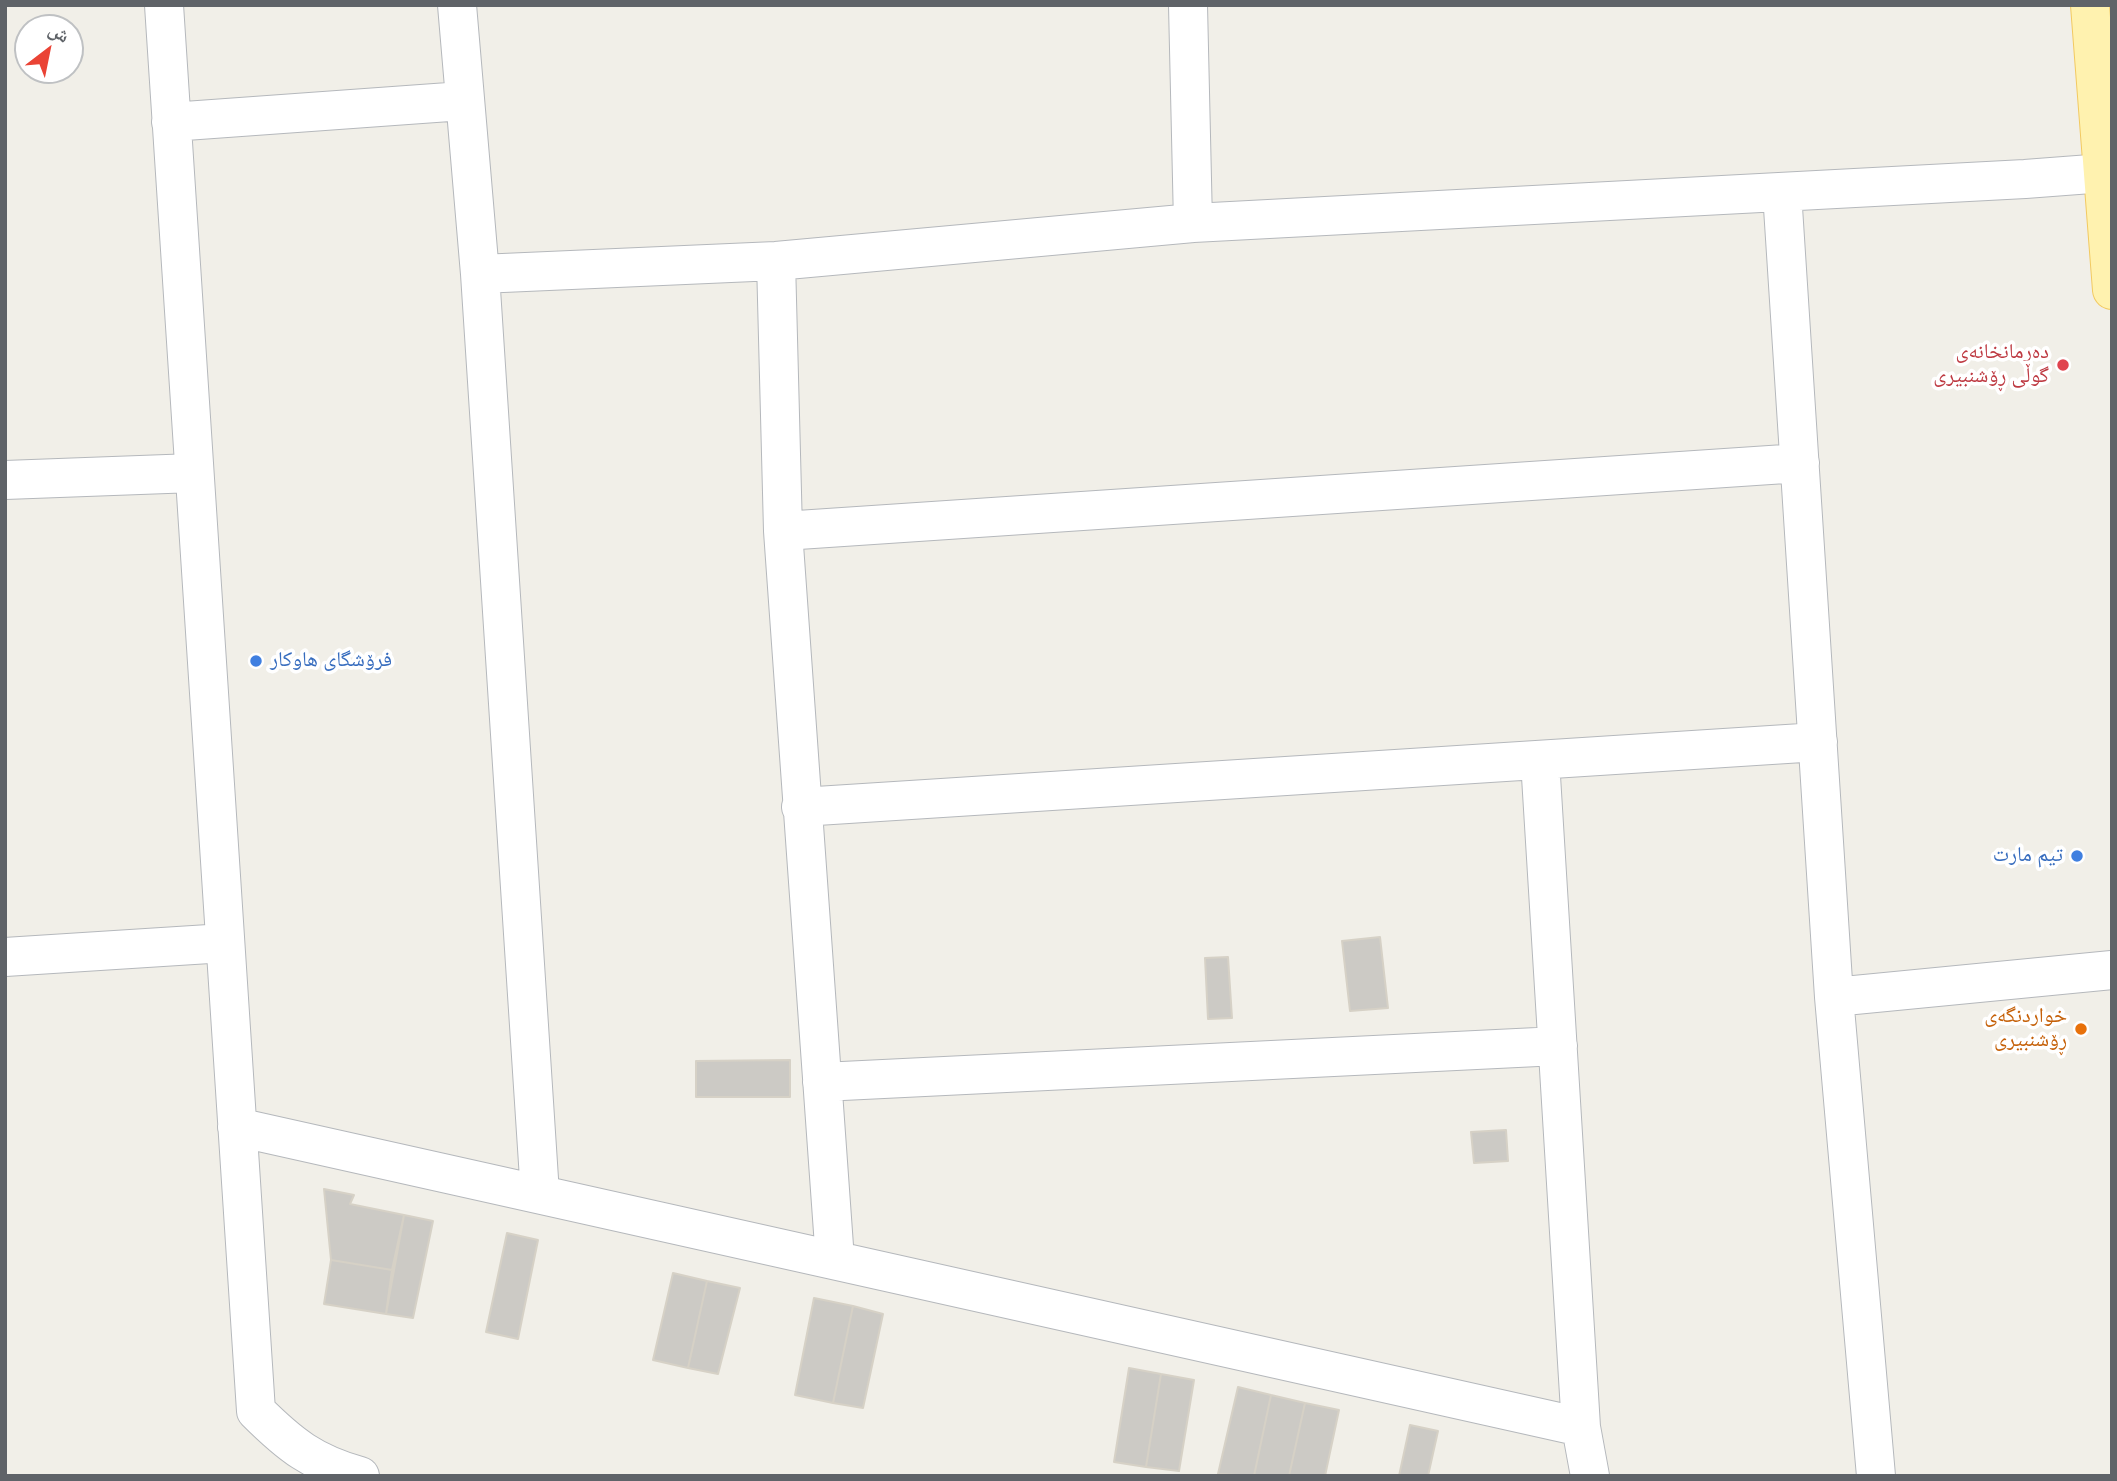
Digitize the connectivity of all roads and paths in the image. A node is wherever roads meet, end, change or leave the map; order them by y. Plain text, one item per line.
1 (164, 5) edge
2 (457, 5) edge
3 (1188, 5) edge
4 (2090, 5) edge
5 (463, 101) junction
6 (172, 122) junction
7 (2104, 173) junction
8 (1782, 192) junction
9 (1193, 223) junction
10 (776, 261) junction
11 (480, 274) junction
12 (2112, 290) edge
13 (1800, 463) junction
14 (194, 473) junction
15 (5, 480) edge
16 (783, 531) junction
17 (1818, 742) junction
18 (1540, 760) junction
19 (801, 807) junction
20 (225, 943) junction
21 (5, 957) edge
22 (2112, 970) edge
23 (1834, 997) junction
24 (1558, 1046) junction
25 (822, 1082) junction
26 (237, 1127) junction
27 (540, 1194) junction
28 (835, 1260) junction
29 (1581, 1427) junction
30 (360, 1476) edge
31 (1590, 1476) edge
32 (1876, 1476) edge

1 - 6 street
2 - 5 street
3 - 9 street
4 - 7 main road
5 - 6 street
5 - 11 street
6 - 14 street
7 - 8 street
7 - 12 main road
8 - 9 street
8 - 13 street
9 - 10 street
10 - 11 street
10 - 16 street
11 - 27 street
13 - 16 street
13 - 17 street
14 - 15 street
14 - 20 street
16 - 19 street
17 - 18 street
17 - 23 street
18 - 19 street
18 - 24 street
19 - 25 street
20 - 21 street
20 - 26 street
22 - 23 street
23 - 32 street
24 - 25 street
24 - 29 street
25 - 28 street
26 - 27 street
26 - 30 street
27 - 28 street
28 - 29 street
29 - 31 street

